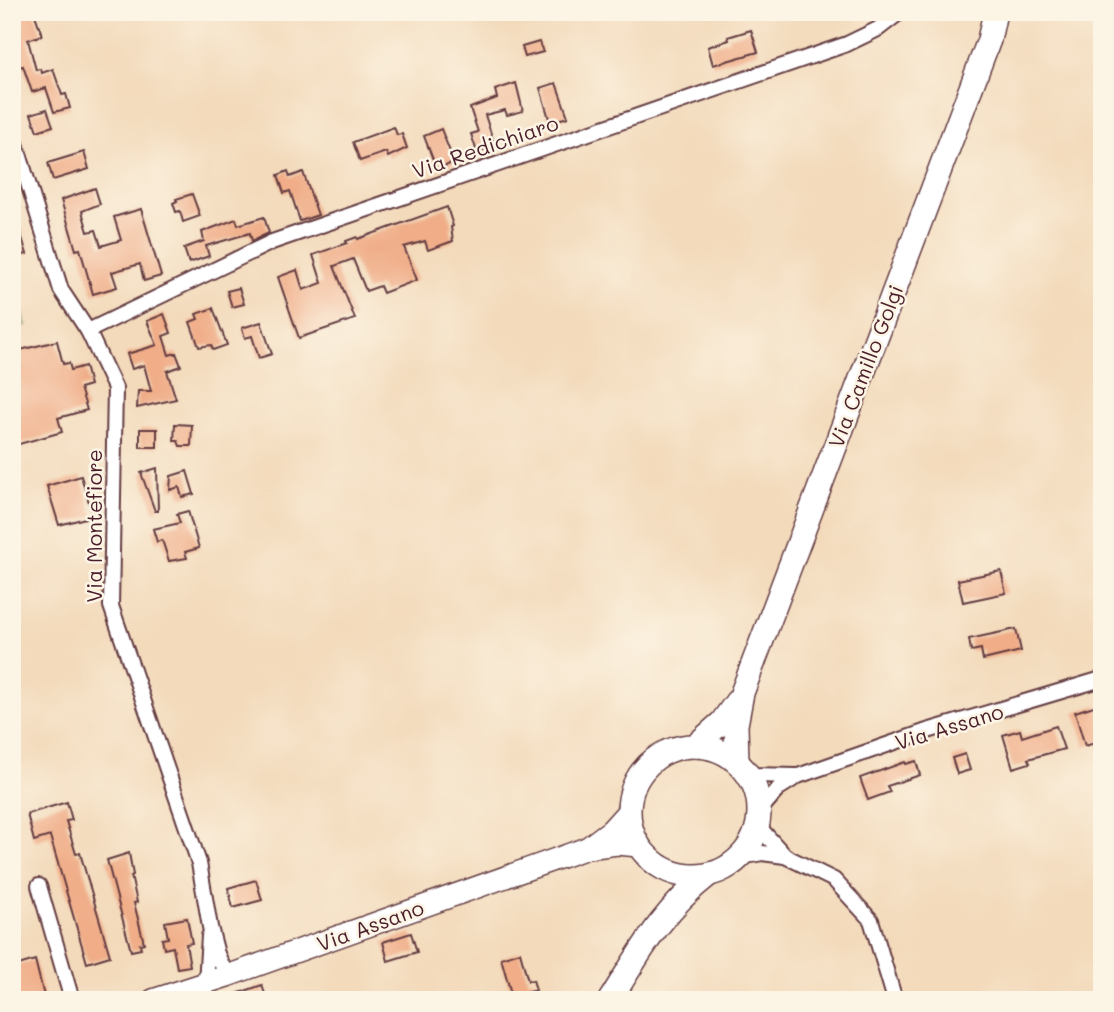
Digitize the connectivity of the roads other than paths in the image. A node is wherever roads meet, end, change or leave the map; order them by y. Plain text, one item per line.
1 (900, 12) edge
2 (995, 12) edge
3 (1005, 12) edge
4 (989, 40) junction
5 (12, 131) edge
6 (88, 331) junction
7 (1102, 679) edge
8 (742, 693) junction
9 (695, 746) junction
10 (743, 768) junction
11 (798, 776) junction
12 (629, 810) junction
13 (759, 818) junction
14 (639, 846) junction
15 (587, 848) junction
16 (785, 856) junction
17 (741, 857) junction
18 (660, 867) junction
19 (707, 876) junction
20 (39, 886) dead end
21 (668, 910) junction
22 (210, 928) junction
23 (227, 976) junction
24 (206, 983) junction
25 (72, 1000) edge
26 (153, 1000) edge
27 (610, 1000) edge
28 (895, 1000) edge

1 - 6 street, Via Redichiaro
2 - 4 main road, Via Camillo Golgi
3 - 4 main road, Via Camillo Golgi
4 - 8 main road, Via Camillo Golgi
5 - 6 street, Via Montefiore
6 - 22 street, Via Montefiore
7 - 11 street, Via Assano
8 - 9 main road, Via Camillo Golgi
8 - 10 main road, Via Camillo Golgi
9 - 10 main road
9 - 12 main road
10 - 11 street, Via Assano
10 - 13 main road
11 - 13 street, Via Assano
12 - 14 main road
12 - 15 main road, Via Assano
13 - 16 street
13 - 17 main road
14 - 15 main road, Via Assano
14 - 18 main road
15 - 23 main road, Via Assano
16 - 17 street
16 - 28 street
17 - 19 main road
18 - 19 main road
18 - 21 main road
19 - 21 main road
20 - 25 street
21 - 27 main road
22 - 23 street, Via Montefiore
22 - 24 street, Via Montefiore
23 - 24 main road, Via Assano
24 - 26 main road, Via Assano

